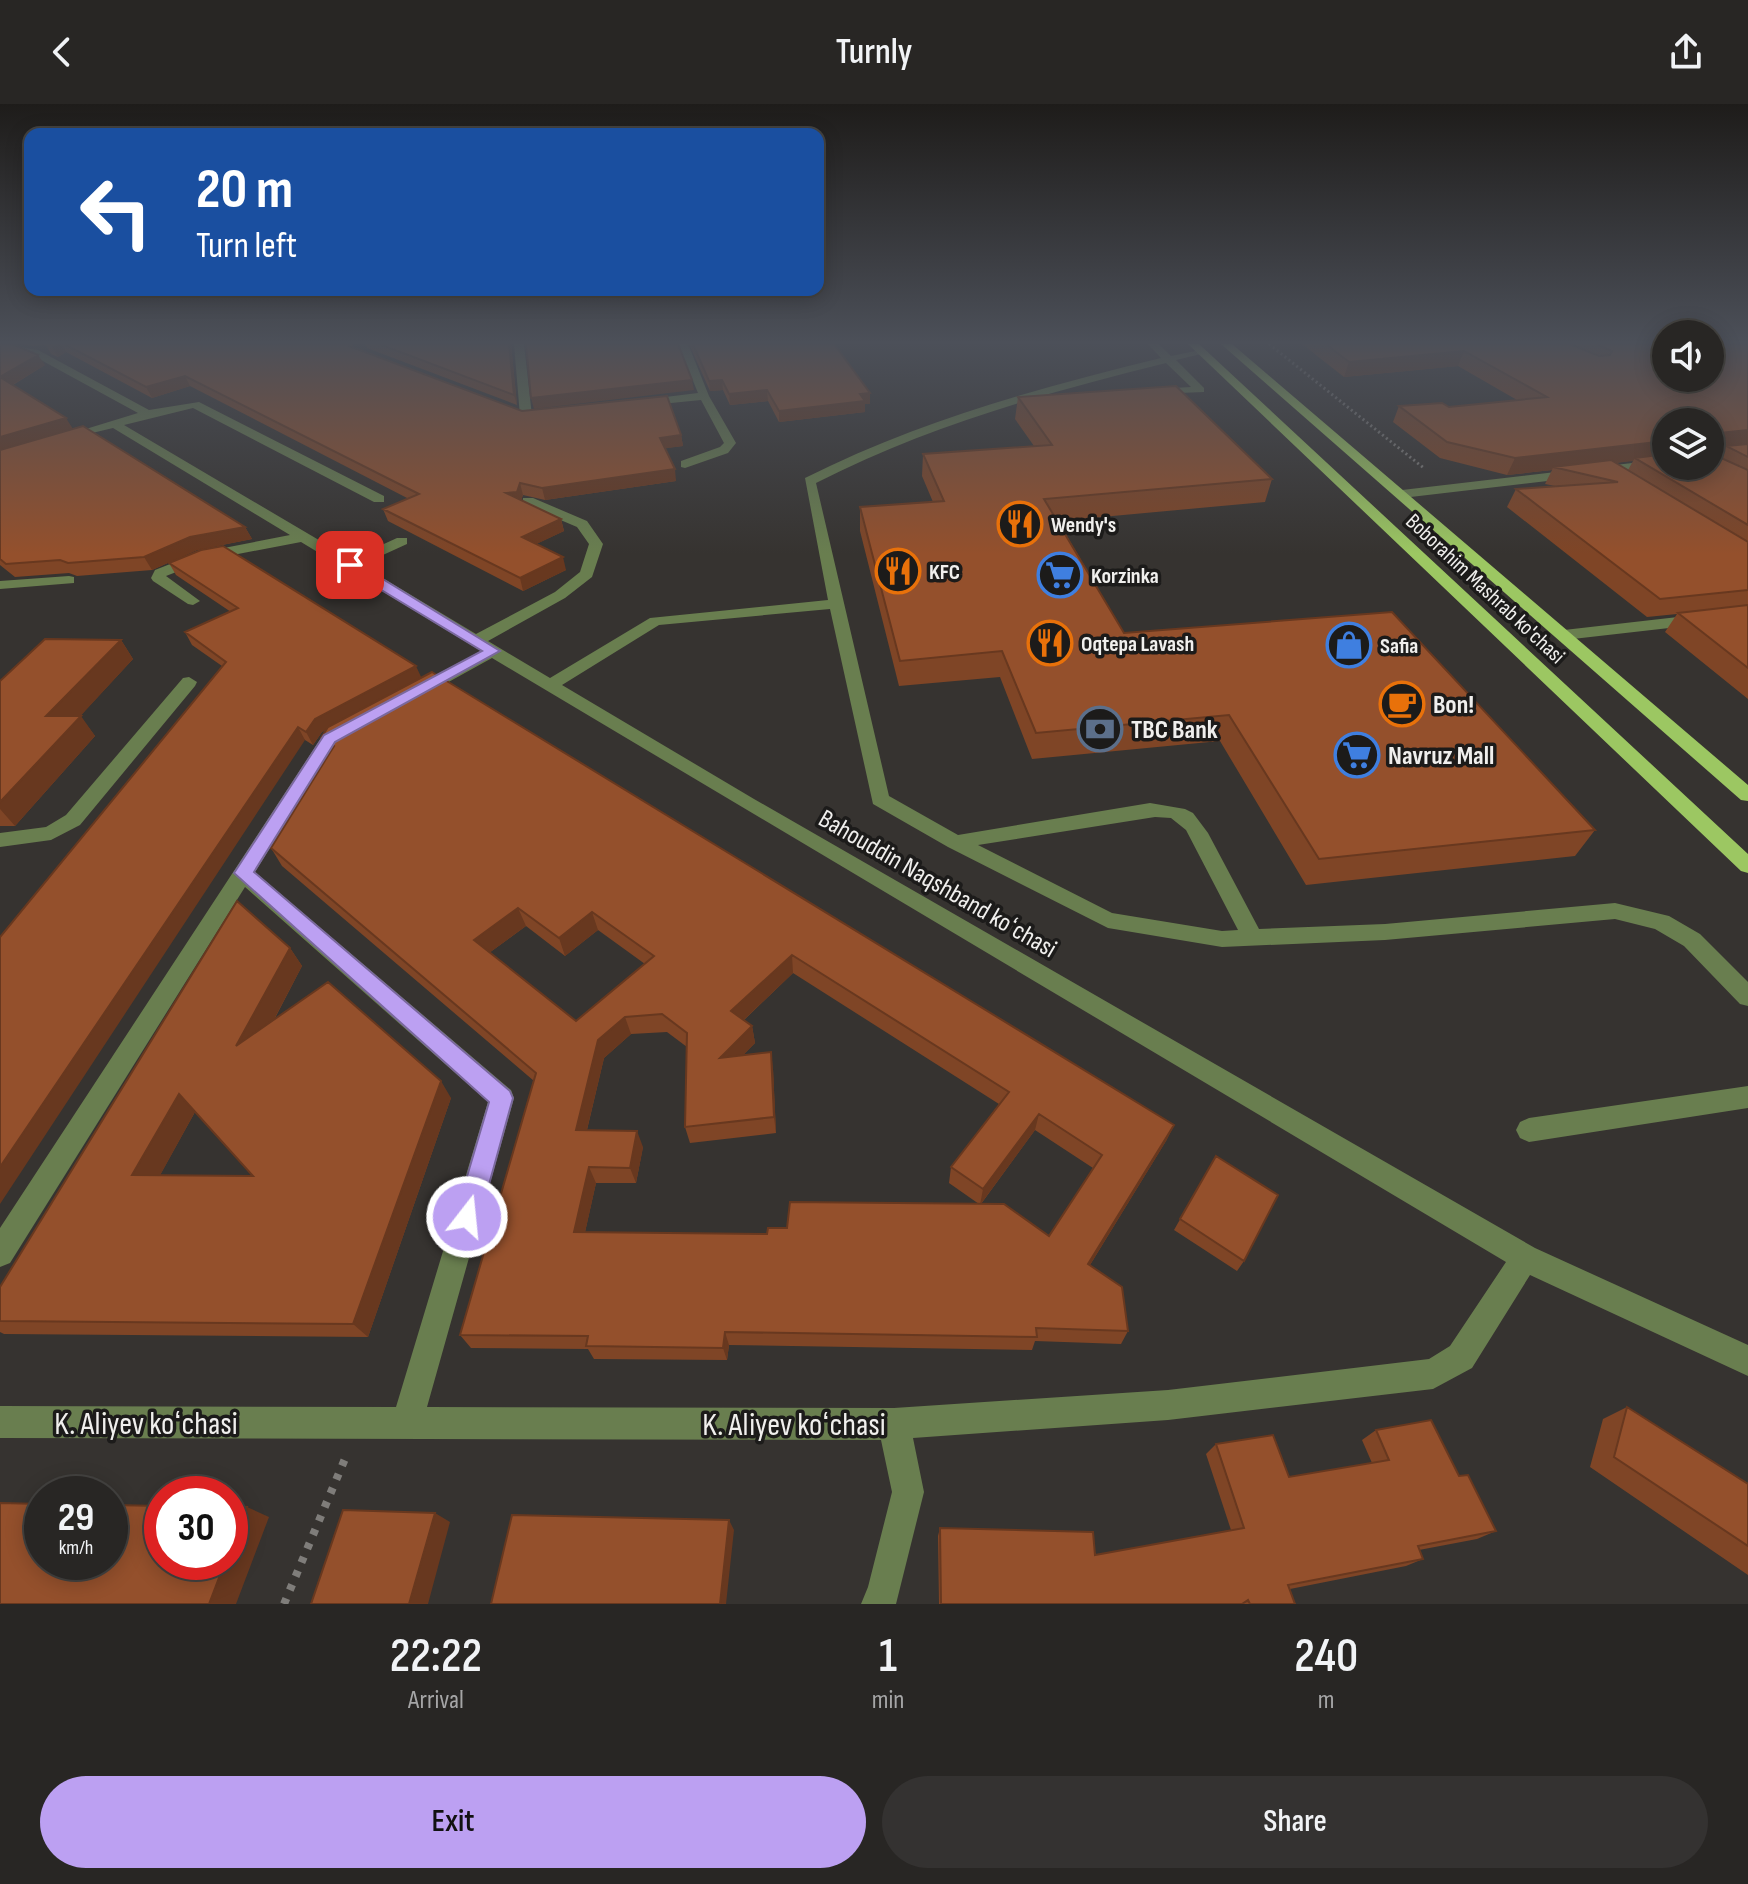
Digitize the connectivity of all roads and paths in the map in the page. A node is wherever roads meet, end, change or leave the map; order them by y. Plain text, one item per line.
1 (148, 414) edge
2 (214, 414) edge
3 (520, 414) edge
4 (541, 414) edge
5 (714, 414) edge
6 (964, 414) edge
7 (1268, 414) edge
8 (1308, 414) edge
9 (1357, 414) edge
10 (526, 416) joint
11 (1314, 419) junction
12 (1277, 422) junction
13 (115, 424) junction
14 (57, 441) edge
15 (685, 464) dead end
16 (1652, 465) edge
17 (1605, 471) junction
18 (1618, 479) edge
19 (1448, 487) junction
20 (1402, 494) junction
21 (379, 499) dead end
22 (528, 501) edge
23 (304, 537) junction
24 (402, 541) dead end
25 (350, 565) junction
26 (69, 580) edge
27 (0, 585) edge
28 (193, 601) dead end
29 (837, 604) junction
30 (1748, 614) edge
31 (1727, 617) junction
32 (1748, 631) edge
33 (1564, 635) junction
34 (485, 646) junction
35 (189, 682) dead end
36 (550, 685) junction
37 (398, 702) edge
38 (370, 717) edge
39 (1748, 795) edge
40 (0, 840) edge
41 (955, 842) junction
42 (1748, 866) edge
43 (243, 873) junction
44 (1253, 938) junction
45 (1748, 997) edge
46 (1748, 1097) edge
47 (1529, 1130) dead end
48 (0, 1253) edge
49 (1525, 1258) junction
50 (1748, 1361) edge
51 (0, 1422) edge
52 (360, 1423) junction
53 (407, 1424) junction
54 (894, 1424) junction
55 (284, 1604) edge
56 (878, 1604) edge

1 - 13 street
2 - 21 street
3 - 10 street
4 - 10 street
5 - 15 street
6 - 29 street
7 - 12 main road, Boborahim Mashrab ko'chasi
8 - 11 main road, Boborahim Mashrab ko'chasi
9 - 19 path
11 - 12 main road
11 - 20 main road, Boborahim Mashrab ko'chasi
12 - 42 main road, Boborahim Mashrab ko'chasi
13 - 14 street
13 - 23 street, Bahouddin Naqshband koʻchasi
16 - 17 street
17 - 18 street
17 - 19 street
19 - 20 street
20 - 33 main road, Boborahim Mashrab ko'chasi
22 - 34 street
23 - 25 street, Bahouddin Naqshband koʻchasi
23 - 28 street
24 - 25 street
25 - 34 street, Bahouddin Naqshband koʻchasi
26 - 27 street
29 - 36 street
29 - 41 street
30 - 31 street
31 - 32 street
31 - 33 street
33 - 39 main road, Boborahim Mashrab ko'chasi
34 - 36 street, Bahouddin Naqshband koʻchasi
34 - 37 street
35 - 40 street
36 - 49 street, Bahouddin Naqshband koʻchasi
38 - 43 street
41 - 44 street
41 - 44 street
43 - 48 street
43 - 53 street
44 - 45 street
46 - 47 street
49 - 50 street, Bahouddin Naqshband koʻchasi
49 - 54 street, K. Aliyev koʻchasi
51 - 52 street, K. Aliyev koʻchasi
52 - 53 street, K. Aliyev koʻchasi
52 - 55 path
53 - 54 street, K. Aliyev koʻchasi
54 - 56 street

